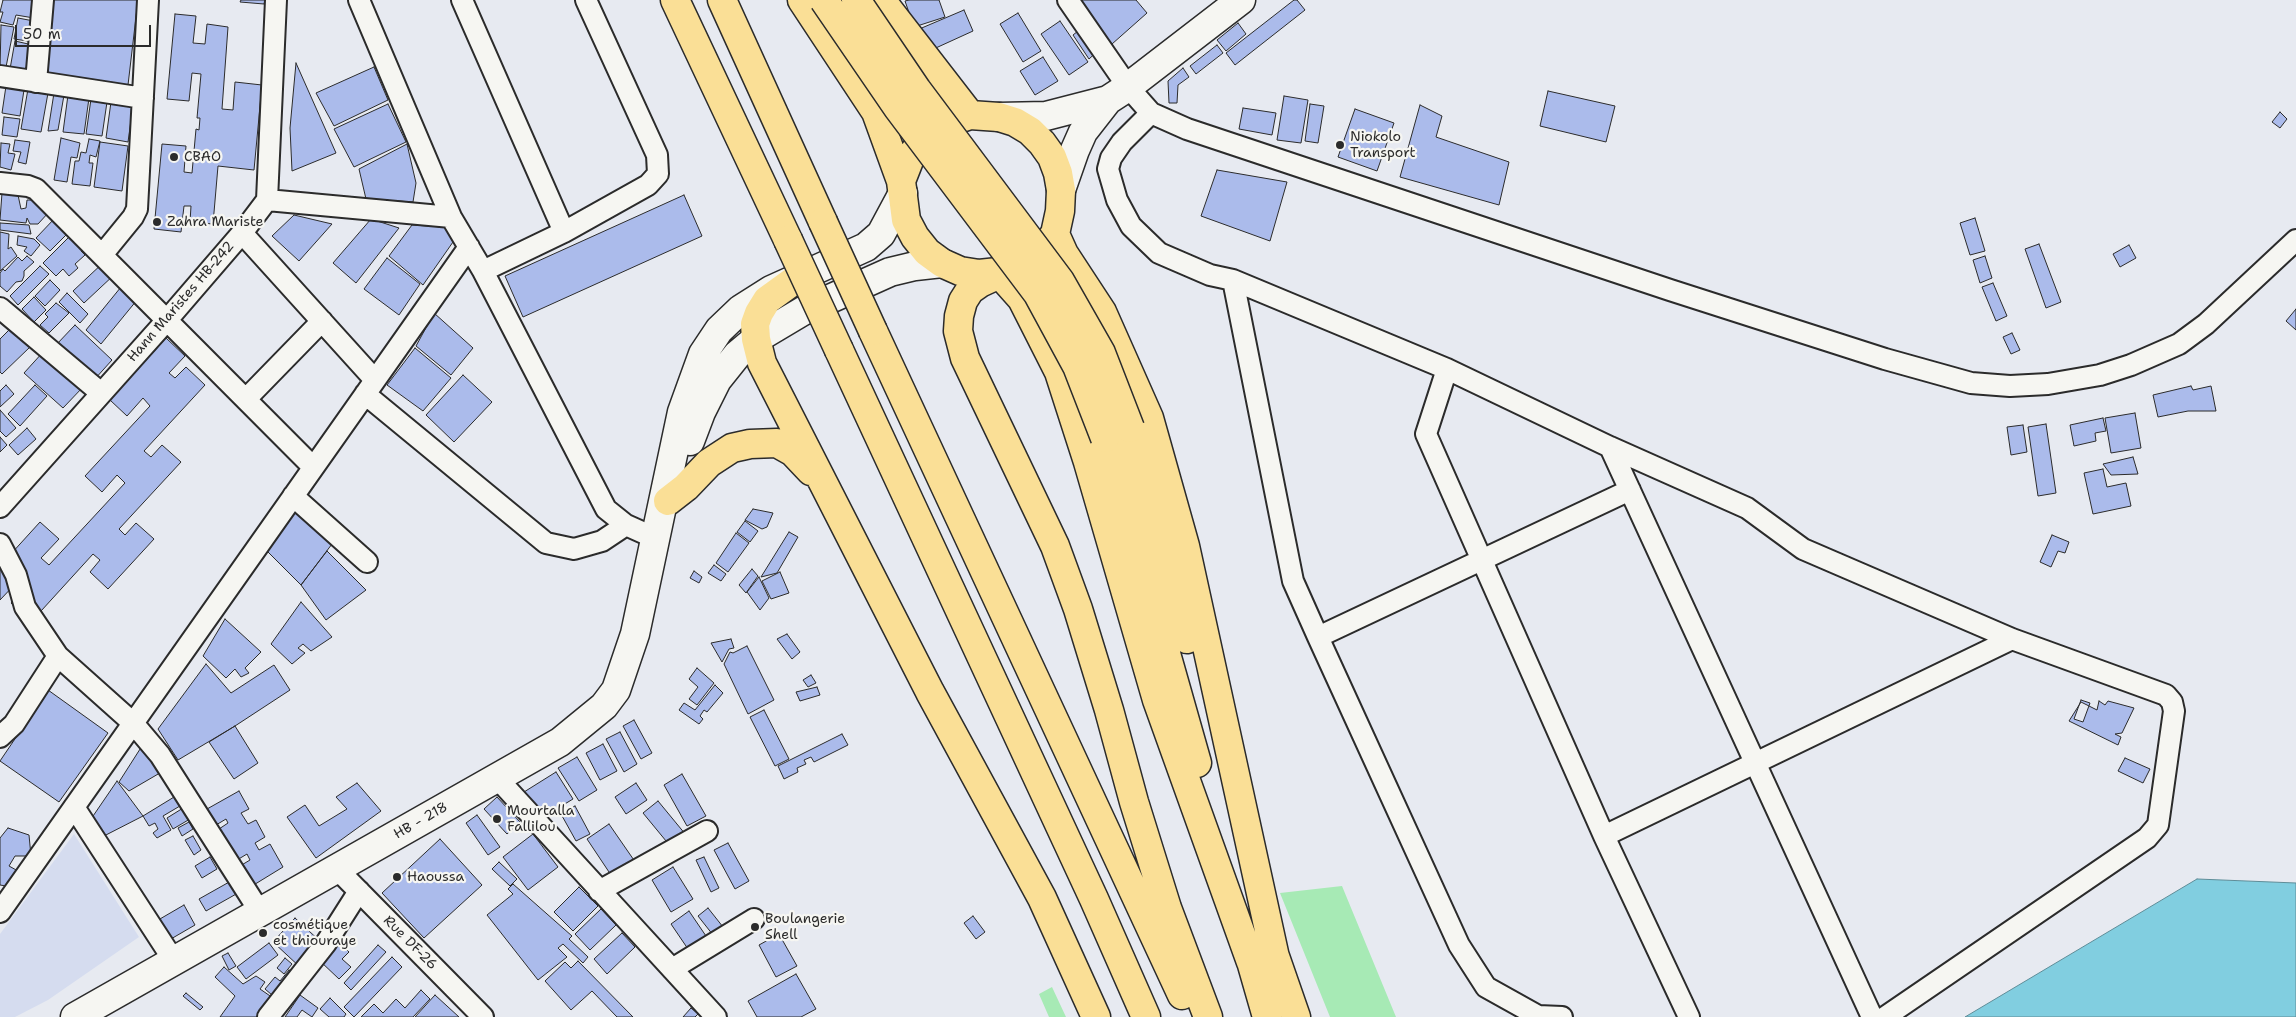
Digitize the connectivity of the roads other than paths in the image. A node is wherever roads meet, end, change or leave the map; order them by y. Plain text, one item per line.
1 (43, 0) edge
2 (148, 0) edge
3 (276, 0) edge
4 (359, 0) edge
5 (462, 0) edge
6 (586, 0) edge
7 (675, 0) edge
8 (722, 0) edge
9 (802, 0) edge
10 (824, 0) edge
11 (856, 0) edge
12 (880, 0) edge
13 (1068, 0) edge
14 (1241, 0) edge
15 (0, 76) edge
16 (36, 82) junction
17 (1118, 93) junction
18 (143, 98) junction
19 (1151, 113) junction
20 (970, 115) junction
21 (999, 117) junction
22 (0, 183) edge
23 (902, 187) junction
24 (1061, 190) junction
25 (267, 200) junction
26 (450, 217) junction
27 (564, 232) junction
28 (242, 233) junction
29 (1055, 234) junction
30 (2296, 240) edge
31 (469, 247) junction
32 (102, 255) junction
33 (942, 264) junction
34 (483, 271) junction
35 (998, 272) junction
36 (796, 279) junction
37 (1233, 280) junction
38 (0, 308) edge
39 (167, 320) junction
40 (322, 321) junction
41 (756, 339) junction
42 (1447, 368) junction
43 (370, 387) junction
44 (101, 393) junction
45 (246, 399) junction
46 (1118, 433) junction
47 (1610, 447) junction
48 (313, 467) junction
49 (1630, 490) junction
50 (293, 496) junction
51 (668, 501) junction
52 (833, 503) junction
53 (0, 507) edge
54 (626, 525) junction
55 (655, 536) junction
56 (0, 544) edge
57 (1483, 559) junction
58 (367, 562) dead end
59 (1318, 637) junction
60 (2012, 639) junction
61 (58, 656) junction
62 (133, 723) junction
63 (0, 737) edge
64 (1755, 763) junction
65 (496, 778) junction
66 (74, 807) junction
67 (708, 831) dead end
68 (1604, 836) junction
69 (337, 869) junction
70 (599, 890) junction
71 (359, 891) junction
72 (1094, 899) junction
73 (0, 912) edge
74 (260, 912) junction
75 (754, 919) dead end
76 (174, 961) junction
77 (1263, 962) junction
78 (672, 969) junction
79 (83, 1015) edge
80 (270, 1017) edge
81 (483, 1017) edge
82 (716, 1017) edge
83 (1096, 1017) edge
84 (1136, 1017) edge
85 (1146, 1017) edge
86 (1192, 1017) edge
87 (1208, 1017) edge
88 (1268, 1017) edge
89 (1296, 1017) edge
90 (1562, 1017) edge
91 (1689, 1017) edge
92 (1872, 1017) edge
93 (1885, 1017) edge

1 - 16 street
2 - 18 street
3 - 25 street
4 - 26 street
5 - 27 street
6 - 27 street
7 - 72 highway, bridge
8 - 86 highway, bridge
9 - 23 highway
10 - 46 highway, bridge
11 - 46 highway, bridge
12 - 20 highway
13 - 17 street
14 - 17 main road
15 - 16 street
16 - 18 street
17 - 19 street
17 - 21 main road
17 - 24 main road
18 - 32 street
19 - 30 street
19 - 37 street
20 - 21 highway
20 - 23 highway
21 - 24 highway
22 - 32 street
23 - 33 highway
23 - 36 main road
24 - 29 highway
25 - 26 street
25 - 28 street, Hann Maristes HB-242
26 - 31 street
27 - 34 street
28 - 39 street, Hann Maristes HB-242
28 - 40 street
29 - 35 highway
29 - 77 highway
31 - 34 street
31 - 43 street
32 - 39 street
33 - 35 highway
33 - 41 main road
34 - 54 street
35 - 77 highway
35 - 87 highway
36 - 41 highway
36 - 55 main road
37 - 42 street
37 - 59 street
38 - 44 street
39 - 44 street, Hann Maristes HB-242
39 - 45 street
40 - 43 street
40 - 45 street
41 - 51 main road
41 - 52 highway
42 - 47 street
42 - 57 street
43 - 48 street
43 - 54 street
44 - 53 street, Hann Maristes HB-242
45 - 48 street
46 - 77 highway
47 - 49 street
47 - 60 street
48 - 50 street
49 - 57 street
49 - 64 street
50 - 58 street
50 - 62 street
51 - 52 highway
51 - 55 main road
52 - 83 highway
54 - 55 street
55 - 65 main road, HB - 218
56 - 61 street
57 - 59 street
57 - 68 street
59 - 90 street
60 - 64 street
60 - 93 street
61 - 62 street
61 - 63 street
62 - 66 street
62 - 74 street
64 - 68 street
64 - 92 street
65 - 69 main road, HB - 218
65 - 70 street
66 - 73 street
66 - 76 street
67 - 70 street
68 - 91 street
69 - 71 street, Rue DF-26
69 - 74 main road, HB - 218
70 - 78 street
71 - 80 street
71 - 81 street, Rue DF-26
72 - 84 highway
72 - 85 highway
74 - 76 main road, HB - 218
75 - 78 street
76 - 79 main road, HB - 218
77 - 88 highway
77 - 89 highway
78 - 82 street

